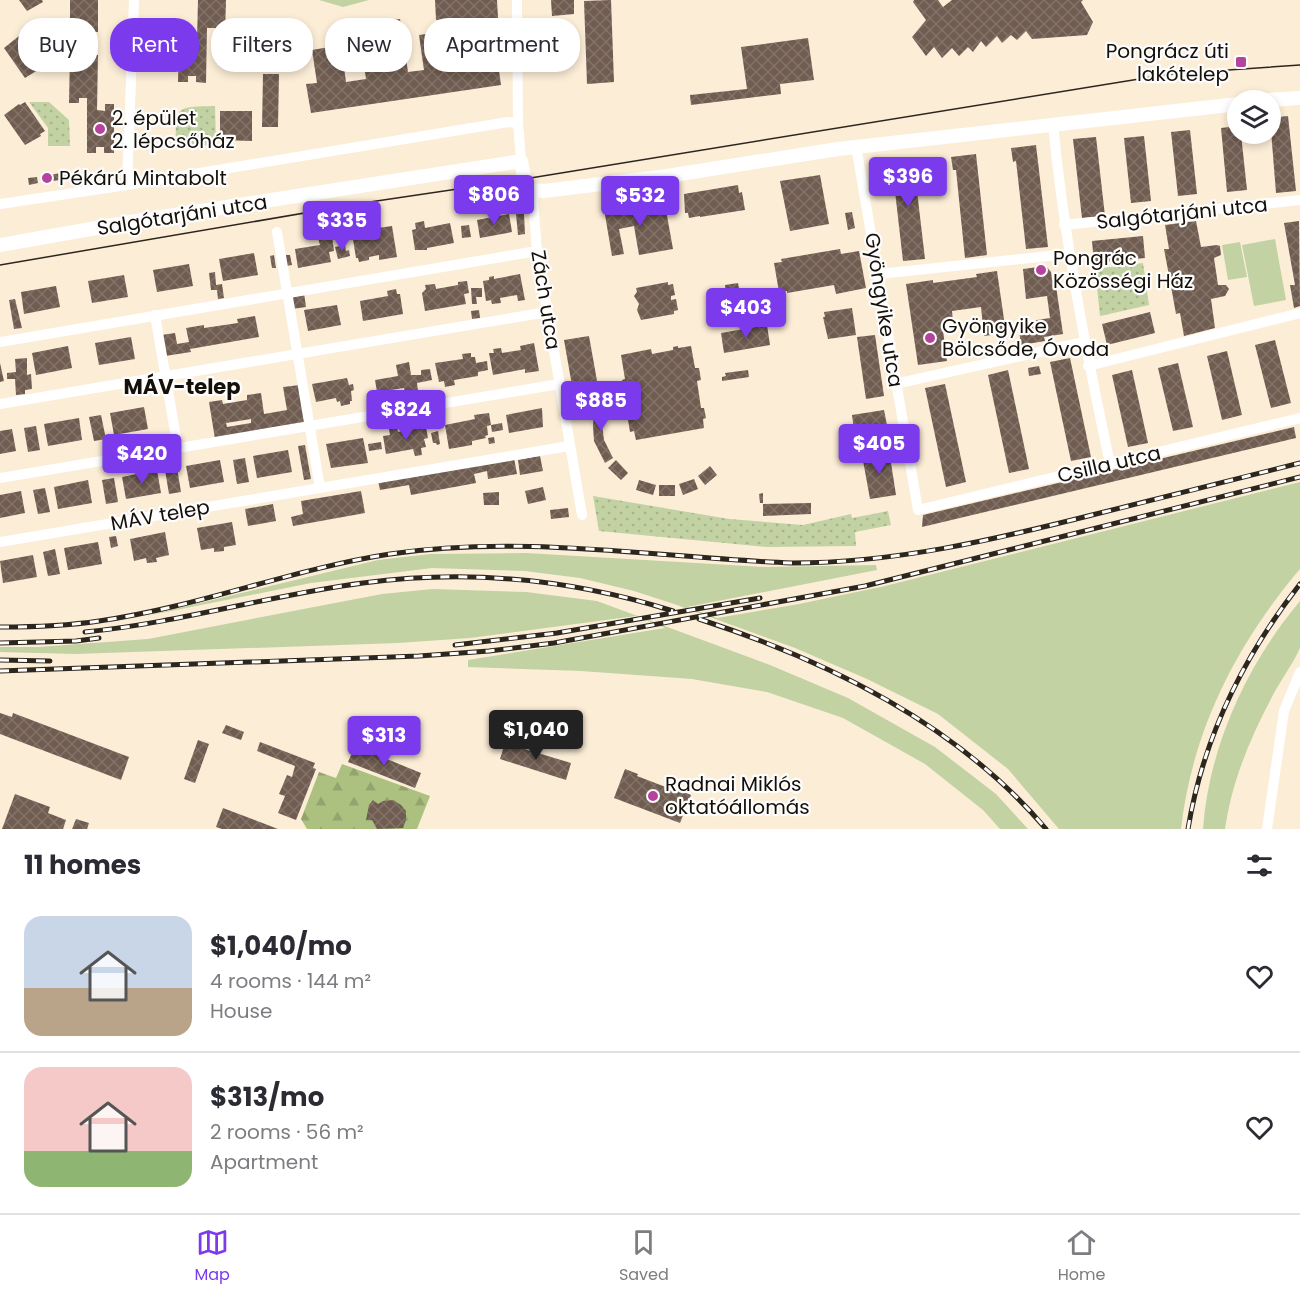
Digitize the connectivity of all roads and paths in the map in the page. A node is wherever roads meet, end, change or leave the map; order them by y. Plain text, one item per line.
1 (134, 0) edge
2 (517, 0) edge
3 (1300, 98) edge
4 (1281, 99) edge
5 (1227, 105) edge
6 (518, 123) junction
7 (1053, 124) junction
8 (856, 146) junction
9 (521, 161) junction
10 (127, 185) junction
11 (535, 191) junction
12 (1300, 200) edge
13 (12, 202) junction
14 (0, 204) edge
15 (0, 209) edge
16 (1064, 225) junction
17 (277, 232) dead end
18 (1, 245) edge
19 (537, 251) junction
20 (1068, 254) junction
21 (879, 274) junction
22 (288, 293) junction
23 (547, 312) junction
24 (1300, 313) edge
25 (155, 315) junction
26 (0, 342) edge
27 (1084, 342) junction
28 (298, 354) junction
29 (1088, 366) junction
30 (165, 376) junction
31 (559, 384) junction
32 (895, 384) junction
33 (0, 404) edge
34 (1300, 418) edge
35 (310, 426) junction
36 (569, 446) junction
37 (178, 449) junction
38 (1110, 464) junction
39 (0, 478) edge
40 (320, 488) junction
41 (918, 510) joint
42 (582, 515) dead end
43 (0, 542) edge
44 (1300, 672) edge
45 (1267, 829) edge

1 - 10 street
2 - 6 street
3 - 4 street
5 - 7 street
6 - 9 street
6 - 10 street, Salgótarjáni utca
7 - 8 street
7 - 16 street
8 - 11 street
8 - 21 street, Gyöngyike utca
9 - 11 street
9 - 18 street, Salgótarjáni utca
10 - 13 street, Salgótarjáni utca
11 - 19 street, Zách utca
12 - 16 street, Salgótarjáni utca
13 - 14 street, Salgótarjáni utca
13 - 15 street, Salgótarjáni utca
16 - 20 street
17 - 22 street
19 - 22 street
19 - 23 street, Zách utca
20 - 21 street
20 - 27 street
21 - 32 street, Gyöngyike utca
22 - 25 street
22 - 28 street
23 - 28 street
23 - 31 street, Zách utca
24 - 29 street
25 - 26 street
25 - 30 street
27 - 29 street
27 - 32 street
28 - 30 street
28 - 35 street
29 - 38 street
30 - 33 street
30 - 37 street
31 - 35 street
31 - 36 street, Zách utca
32 - 41 street, Gyöngyike utca
34 - 38 street, Csilla utca
35 - 37 street
35 - 40 street
36 - 40 street, MÁV telep
36 - 42 street, Zách utca
37 - 39 street
38 - 41 street, Csilla utca
40 - 43 street, MÁV telep
44 - 45 street

